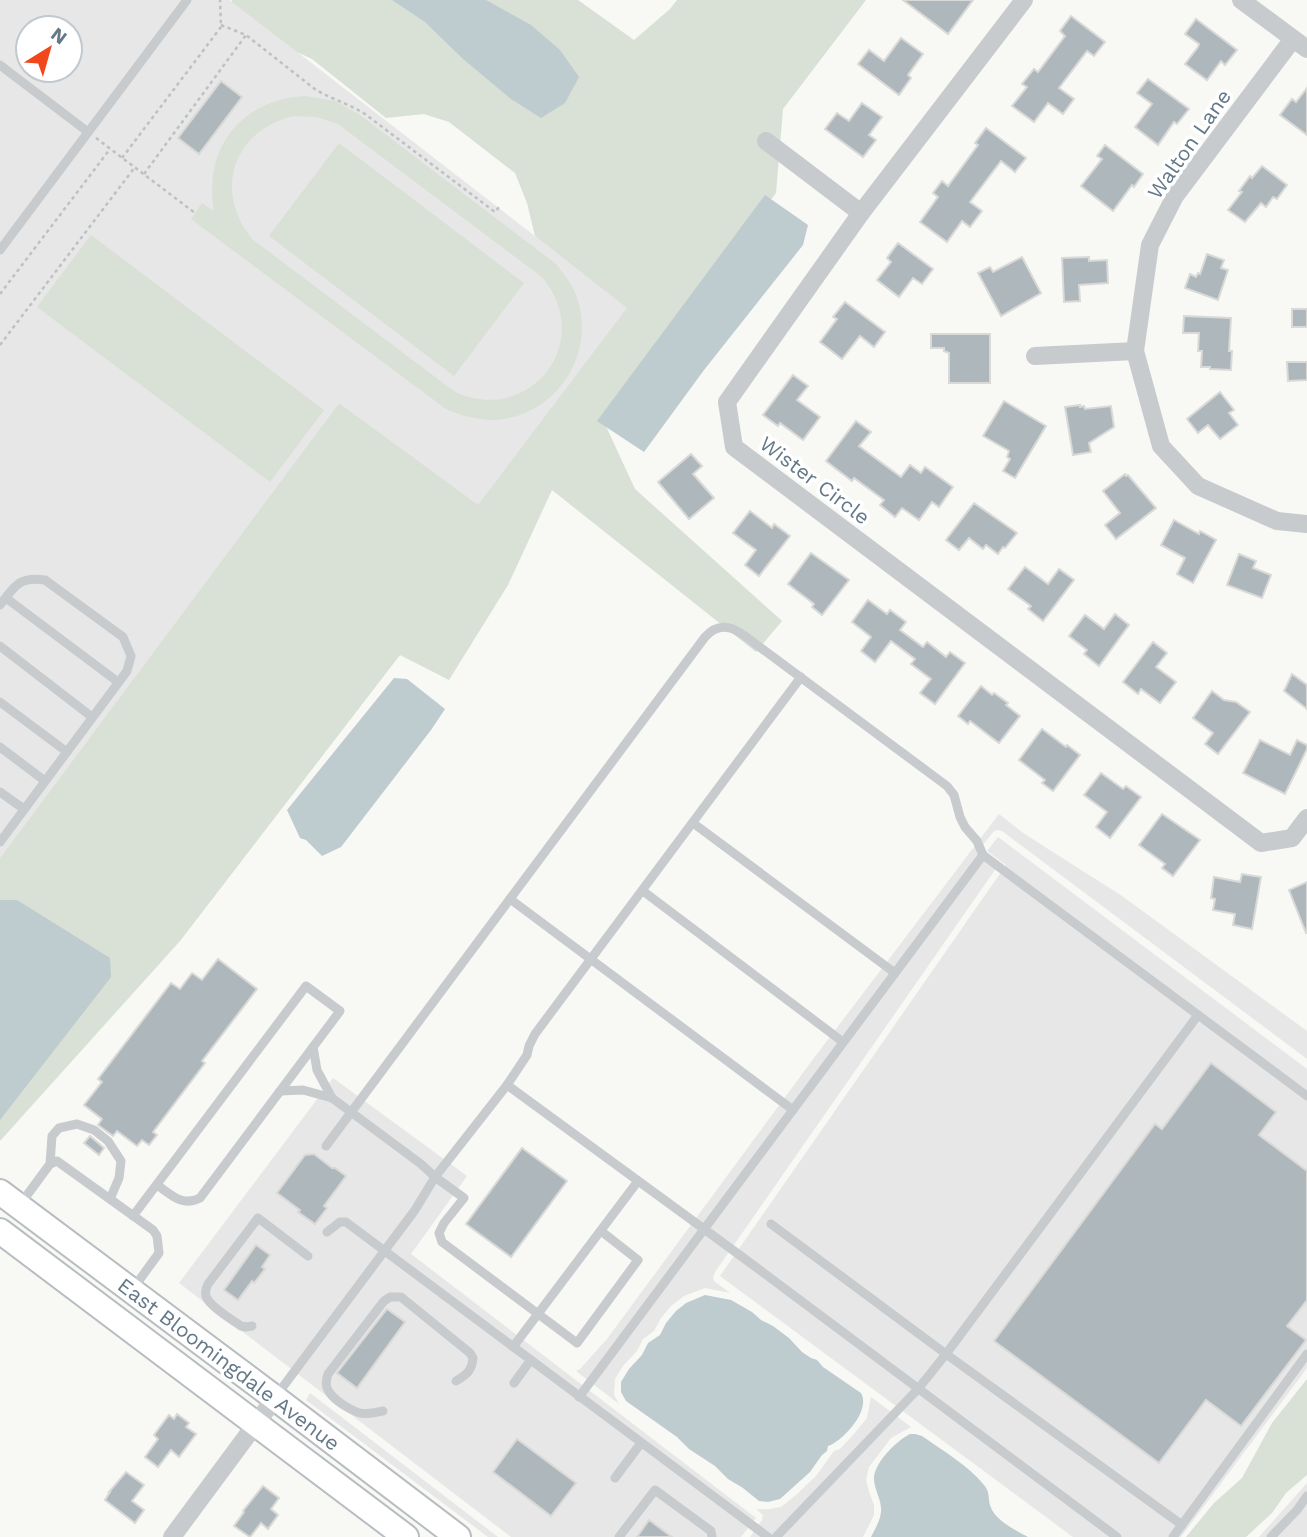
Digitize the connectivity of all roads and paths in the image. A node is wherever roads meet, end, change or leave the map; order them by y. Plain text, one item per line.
1 (187, 0) edge
2 (220, 0) edge
3 (1024, 0) edge
4 (1241, 0) edge
5 (221, 25) junction
6 (246, 35) junction
7 (1300, 44) edge
8 (0, 65) edge
9 (88, 132) junction
10 (766, 141) dead end
11 (110, 149) junction
12 (122, 158) junction
13 (135, 167) junction
14 (144, 174) junction
15 (499, 208) dead end
16 (195, 213) dead end
17 (861, 213) junction
18 (0, 250) edge
19 (0, 294) edge
20 (0, 345) edge
21 (1136, 351) junction
22 (1035, 356) dead end
23 (1307, 524) edge
24 (3, 602) edge
25 (0, 646) edge
26 (801, 677) junction
27 (118, 682) junction
28 (0, 702) edge
29 (92, 717) junction
30 (0, 747) edge
31 (67, 752) junction
32 (45, 780) junction
33 (0, 792) edge
34 (24, 809) junction
35 (1307, 818) edge
36 (693, 823) junction
37 (0, 842) edge
38 (983, 855) junction
39 (643, 891) junction
40 (510, 899) junction
41 (592, 960) junction
42 (895, 972) junction
43 (1198, 1015) junction
44 (843, 1042) junction
45 (313, 1047) junction
46 (508, 1085) junction
47 (280, 1091) junction
48 (1307, 1096) edge
49 (332, 1098) junction
50 (793, 1110) junction
51 (351, 1112) junction
52 (326, 1146) dead end
53 (50, 1164) junction
54 (435, 1177) junction
55 (638, 1181) junction
56 (157, 1185) junction
57 (9, 1199) edge
58 (110, 1199) junction
59 (133, 1216) junction
60 (771, 1224) dead end
61 (0, 1231) edge
62 (601, 1231) junction
63 (704, 1231) junction
64 (327, 1232) dead end
65 (383, 1251) junction
66 (308, 1256) dead end
67 (131, 1291) junction
68 (538, 1314) junction
69 (252, 1326) dead end
70 (513, 1348) junction
71 (946, 1354) junction
72 (1307, 1354) edge
73 (530, 1361) junction
74 (456, 1381) dead end
75 (513, 1383) dead end
76 (918, 1389) junction
77 (579, 1397) junction
78 (275, 1398) junction
79 (383, 1411) dead end
80 (256, 1424) junction
81 (641, 1443) junction
82 (615, 1478) dead end
83 (1307, 1496) edge
84 (1182, 1525) junction
85 (172, 1537) edge
86 (406, 1537) edge
87 (458, 1537) edge
88 (619, 1537) edge
89 (712, 1537) edge
90 (768, 1537) edge
91 (776, 1537) edge
92 (1117, 1537) edge
93 (1173, 1537) edge
94 (1271, 1537) edge

1 - 9 lane
2 - 5 path
3 - 17 street, Wister Circle
4 - 7 street
5 - 6 path
5 - 12 path
6 - 14 path
6 - 15 path
7 - 21 street, Walton Lane
8 - 9 lane
9 - 11 path
9 - 18 lane
10 - 17 street
11 - 12 path
11 - 19 path
12 - 13 path
13 - 14 path
13 - 20 path
14 - 16 path
17 - 35 street, Wister Circle
21 - 22 street
21 - 23 street, Walton Lane
24 - 27 lane
24 - 27 lane
25 - 29 lane
26 - 36 lane
26 - 38 lane
26 - 40 lane
27 - 29 lane
28 - 31 lane
29 - 31 lane
30 - 32 lane
31 - 32 lane
32 - 34 lane
33 - 34 lane
34 - 37 lane
36 - 39 lane
36 - 42 lane
38 - 42 lane
38 - 43 lane
39 - 41 lane
39 - 44 lane
40 - 41 lane
40 - 51 lane
41 - 46 lane
41 - 50 lane
42 - 44 lane
43 - 48 lane
43 - 71 lane
44 - 50 lane
45 - 47 lane
45 - 49 lane
45 - 56 lane
46 - 54 lane
46 - 55 lane
47 - 49 lane
47 - 56 lane
49 - 51 lane
50 - 63 lane
51 - 52 lane
51 - 54 lane
53 - 57 lane
53 - 58 lane
53 - 58 lane
54 - 65 lane
54 - 68 lane
55 - 62 lane
55 - 63 lane
56 - 59 lane
57 - 67 main road, East Bloomingdale Avenue
58 - 59 lane
59 - 67 lane
60 - 71 lane
61 - 80 main road, East Bloomingdale Avenue
62 - 68 lane
62 - 68 lane
63 - 76 lane
63 - 77 lane
64 - 65 lane
65 - 70 lane
65 - 78 lane
66 - 69 lane
67 - 78 main road, East Bloomingdale Avenue
68 - 70 lane
70 - 73 lane
71 - 76 lane
71 - 84 lane
72 - 84 lane
73 - 75 lane
73 - 77 lane
74 - 79 lane
76 - 91 lane
76 - 92 lane
77 - 81 lane
78 - 80 street
78 - 87 main road, East Bloomingdale Avenue
80 - 85 street
80 - 86 main road, East Bloomingdale Avenue
81 - 82 lane
81 - 90 lane
83 - 94 lane
84 - 93 lane
88 - 89 lane

